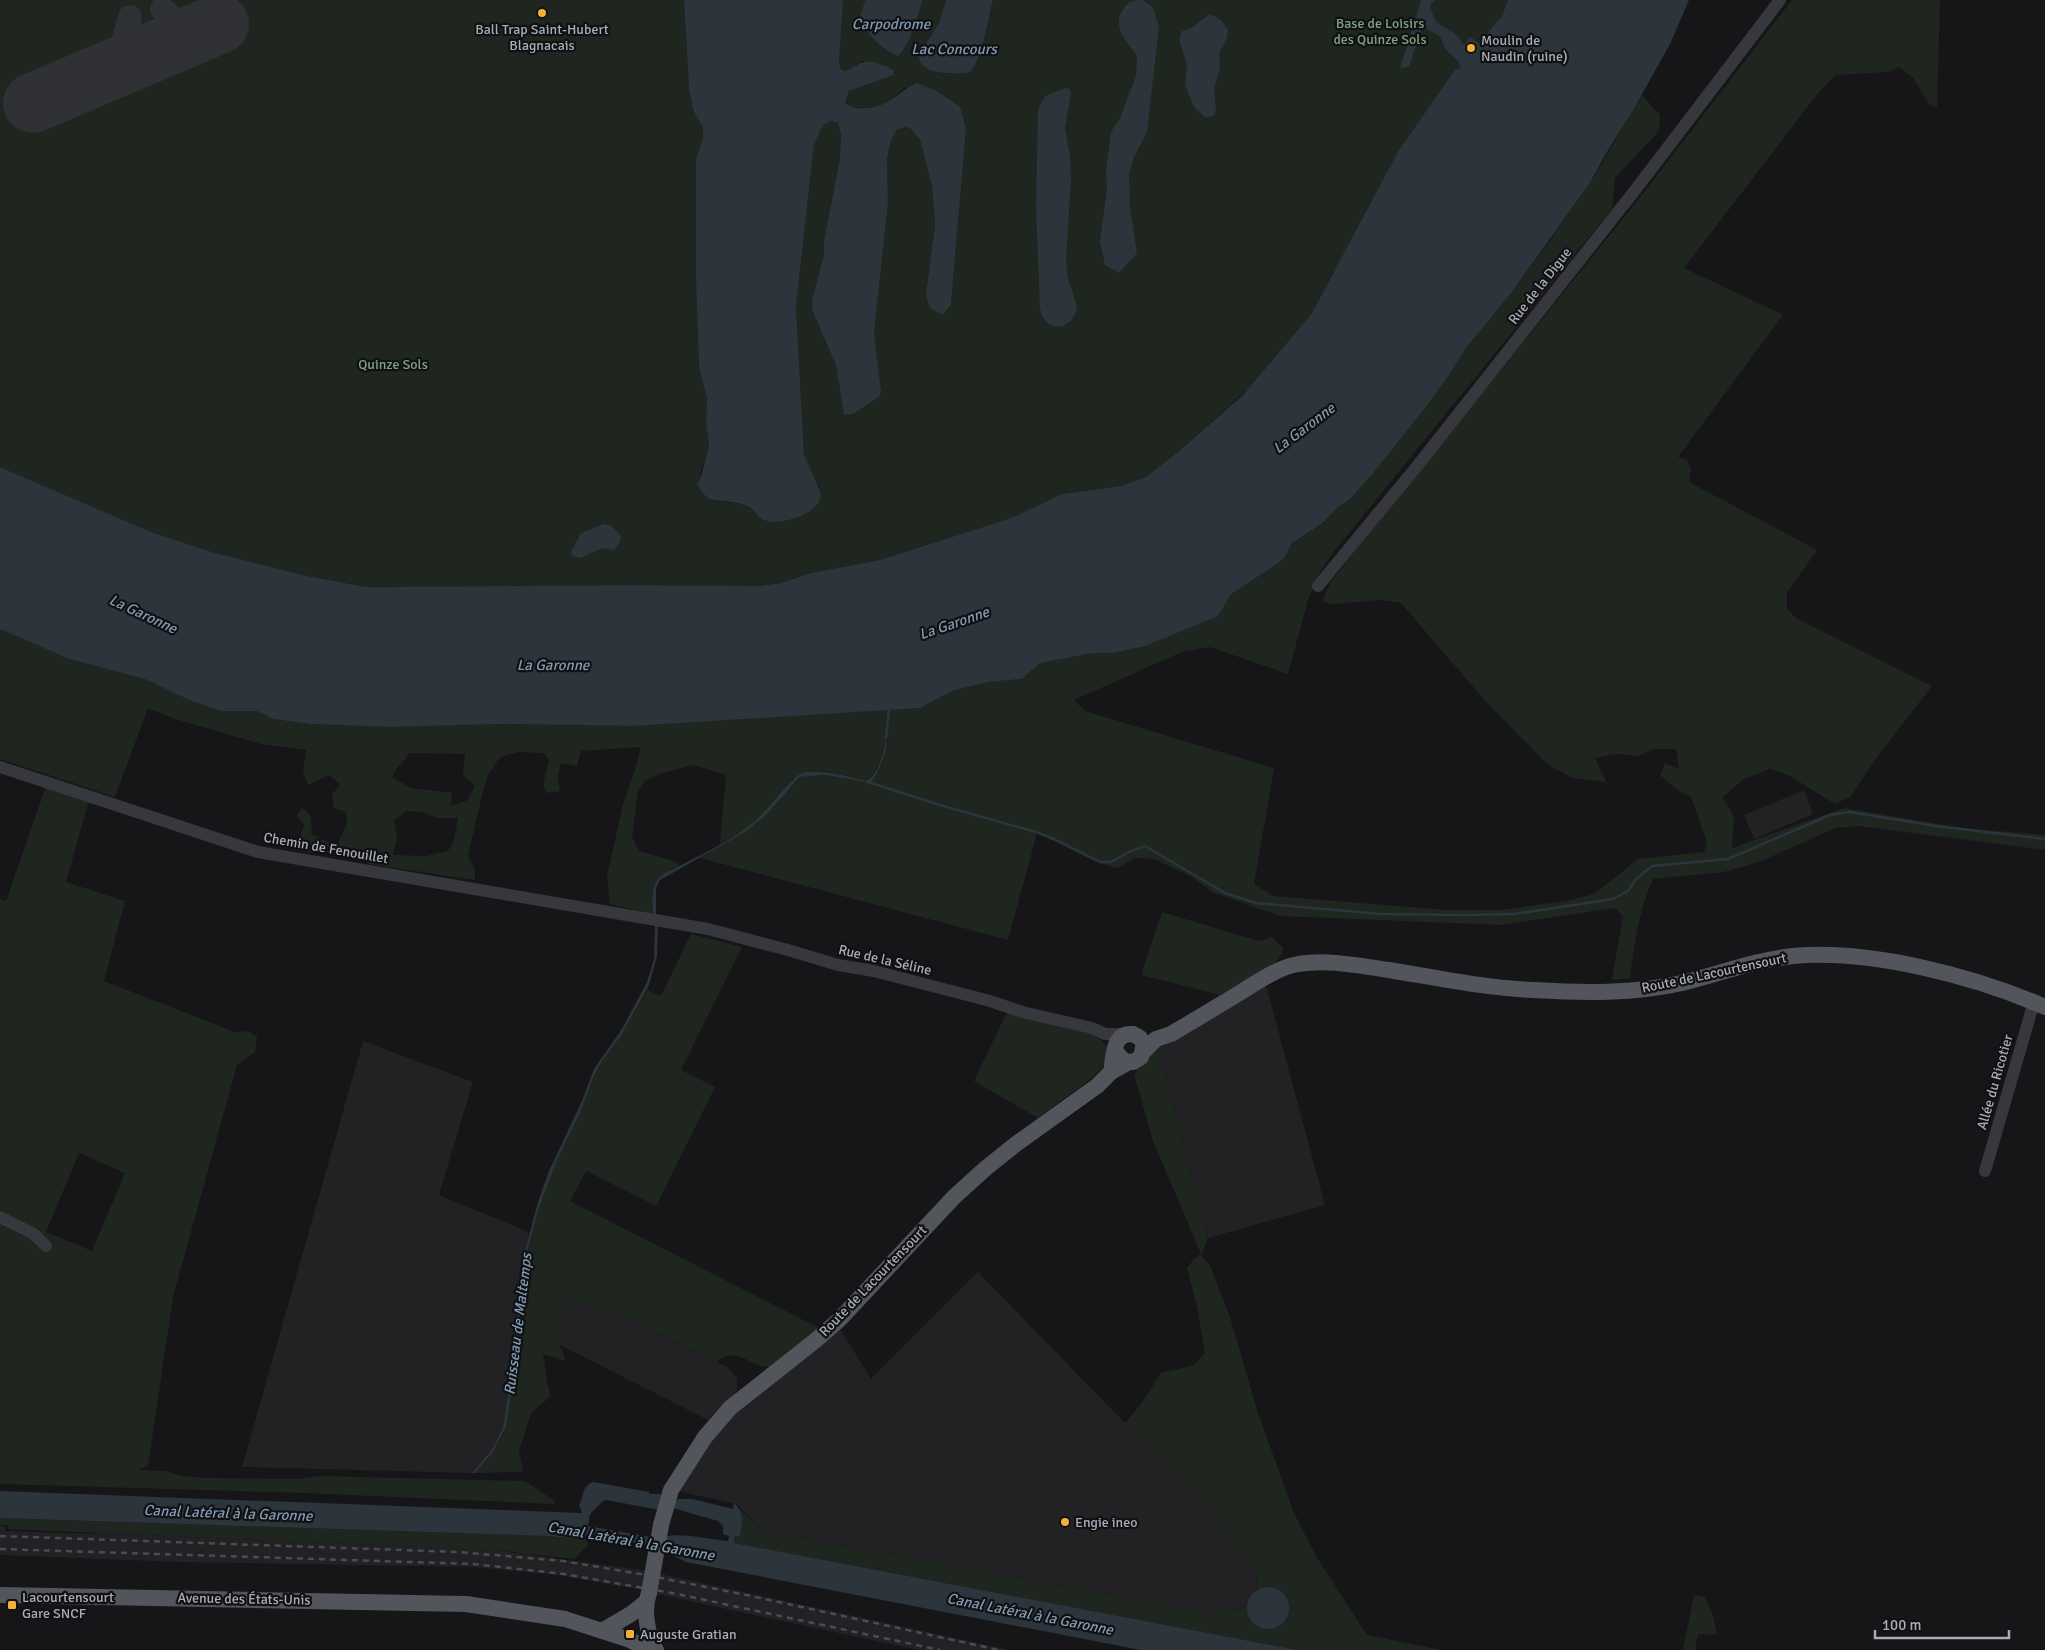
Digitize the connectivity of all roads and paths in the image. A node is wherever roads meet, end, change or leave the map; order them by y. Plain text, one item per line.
1 (1780, 0) edge
2 (1318, 586) dead end
3 (0, 766) edge
4 (656, 919) joint
5 (2039, 1004) edge
6 (1105, 1034) junction
7 (1131, 1035) junction
8 (1156, 1039) junction
9 (1116, 1050) junction
10 (1144, 1052) junction
11 (1129, 1062) junction
12 (1111, 1072) junction
13 (1985, 1170) dead end
14 (0, 1217) edge
15 (46, 1246) dead end
16 (0, 1595) edge
17 (648, 1597) junction
18 (541, 1617) junction
19 (602, 1631) junction
20 (632, 1650) edge
21 (650, 1650) edge
22 (656, 1650) edge

1 - 2 street, Rue de la Digue
3 - 4 street, Chemin de Fenouillet
4 - 6 street, Rue de la Séline
5 - 8 main road, Route de Lacourtensourt
5 - 13 street, Allée du Ricotier
6 - 7 street, Rue de la Séline
6 - 9 street
7 - 8 main road
7 - 9 main road
7 - 10 main road
8 - 10 main road, Route de Lacourtensourt
9 - 11 main road
9 - 12 main road
10 - 11 main road, Route de Lacourtensourt
11 - 12 main road, Route de Lacourtensourt
12 - 17 main road, Route de Lacourtensourt, bridge
14 - 15 street
16 - 18 main road, Avenue des États-Unis
17 - 19 main road
17 - 22 main road, Route de Lacourtensourt
18 - 19 main road
18 - 20 main road
19 - 21 main road

